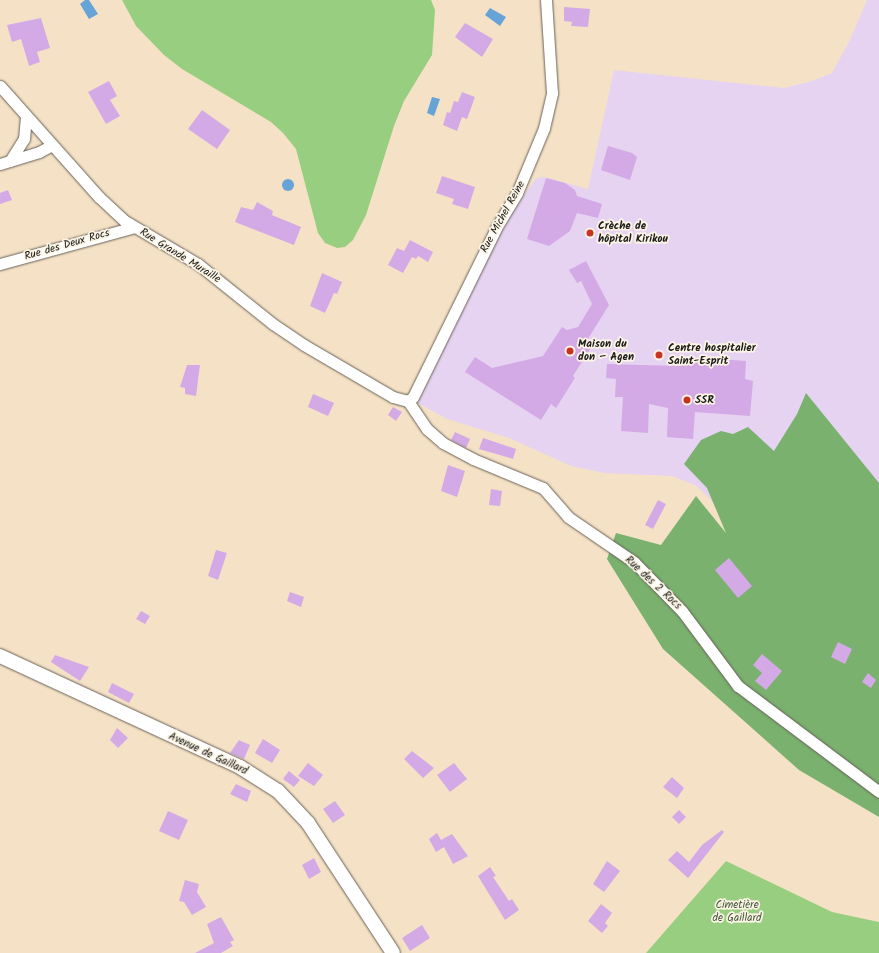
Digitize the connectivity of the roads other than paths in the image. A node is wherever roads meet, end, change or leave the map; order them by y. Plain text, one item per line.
1 (547, 0) edge
2 (0, 86) edge
3 (26, 117) junction
4 (52, 145) junction
5 (5, 162) edge
6 (134, 227) junction
7 (0, 264) edge
8 (408, 401) junction
9 (0, 656) edge
10 (879, 792) edge
11 (393, 953) edge

1 - 8 street, Rue Michel Reine
2 - 3 street, Rue Grande Muraille
3 - 4 street, Rue Grande Muraille
3 - 5 street
4 - 5 street
4 - 6 street, Rue Grande Muraille
6 - 7 street, Rue des Deux Rocs
6 - 8 street, Rue Grande Muraille
8 - 10 street, Rue des 2 Rocs
9 - 11 street, Avenue de Gaillard

